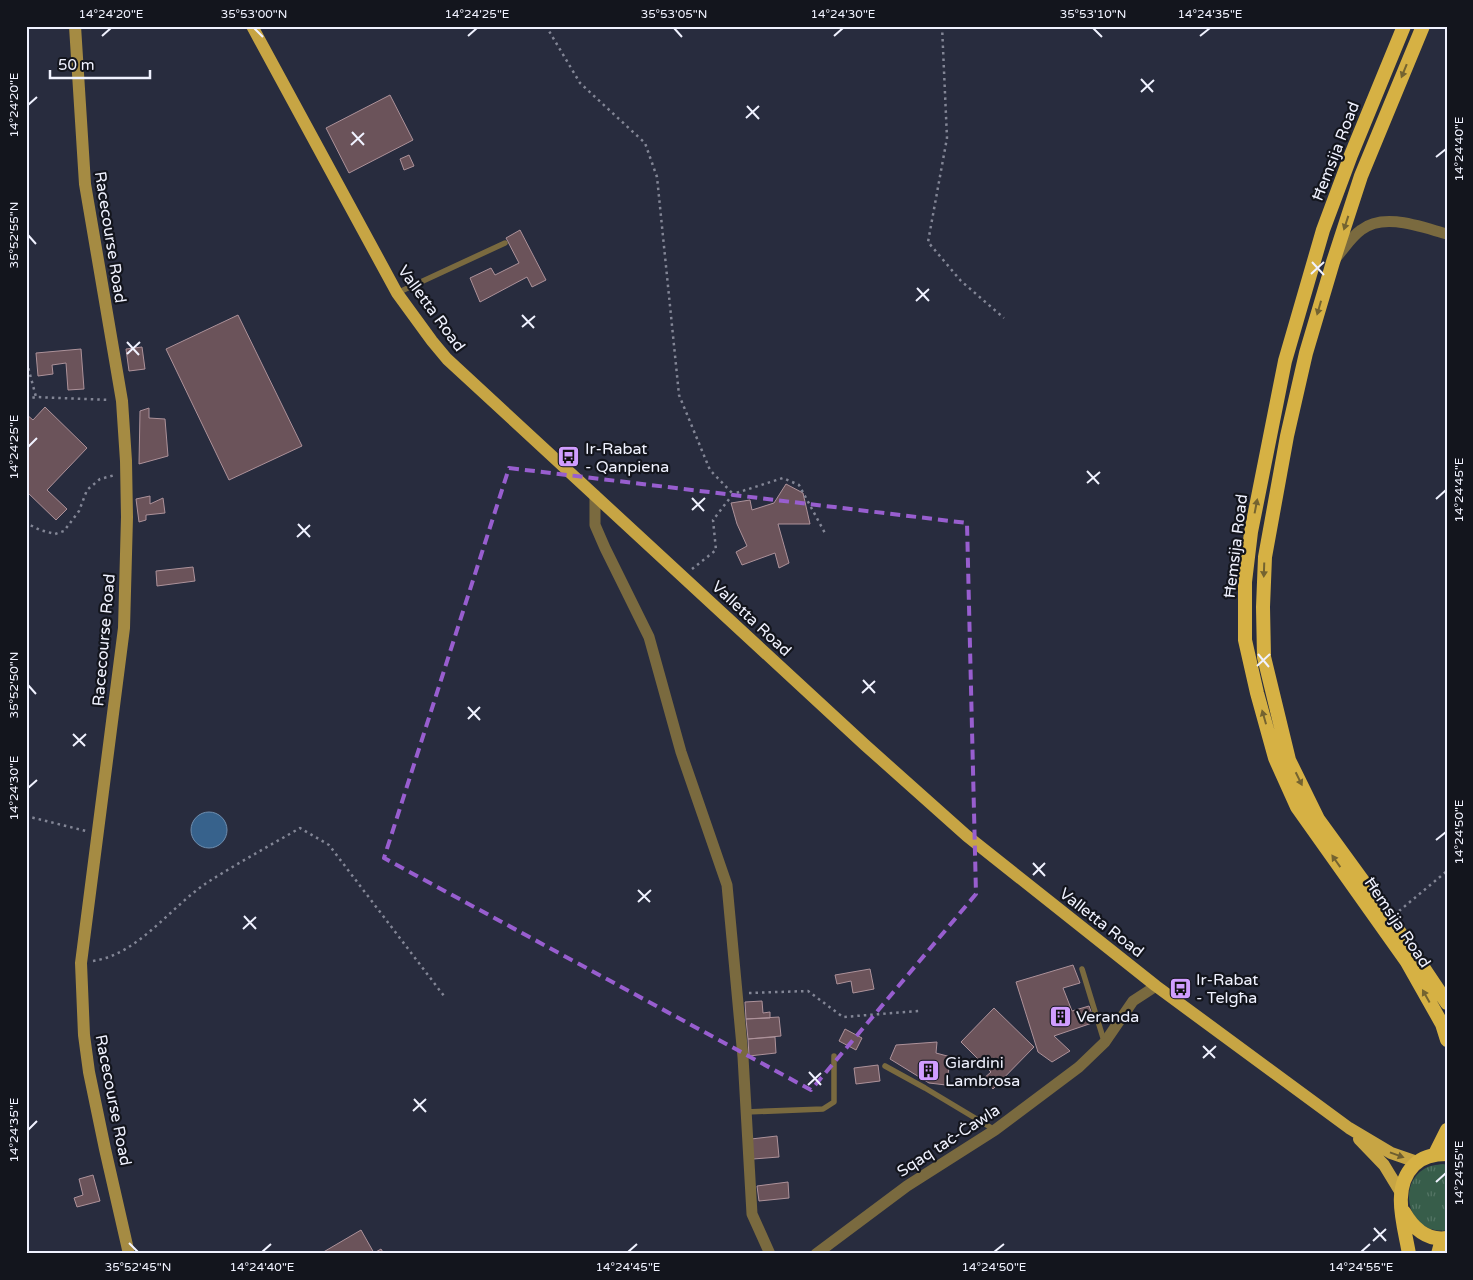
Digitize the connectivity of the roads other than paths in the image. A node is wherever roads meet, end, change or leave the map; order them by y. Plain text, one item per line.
1 (75, 26) edge
2 (252, 26) edge
3 (1404, 26) edge
4 (1423, 26) edge
5 (1447, 234) edge
6 (506, 243) dead end
7 (1333, 262) junction
8 (397, 293) junction
9 (595, 495) junction
10 (1082, 969) dead end
11 (1156, 986) junction
12 (1447, 1003) edge
13 (1447, 1040) edge
14 (1105, 1042) junction
15 (834, 1056) dead end
16 (885, 1066) dead end
17 (746, 1112) junction
18 (1348, 1128) junction
19 (995, 1130) junction
20 (1447, 1130) edge
21 (1441, 1154) edge
22 (1417, 1162) junction
23 (1400, 1196) junction
24 (1444, 1238) edge
25 (129, 1254) edge
26 (770, 1254) edge
27 (816, 1254) edge
28 (1409, 1254) edge
29 (1438, 1254) edge

1 - 25 main road, Racecourse Road
2 - 8 main road, Valletta Road
13 -> 3 highway, Ħemsija Road
4 -> 7 highway, Ħemsija Road
5 - 7 street
6 - 8 lane
7 -> 12 highway, Ħemsija Road
8 - 9 main road, Valletta Road
9 - 11 main road, Valletta Road
9 - 17 street
10 - 14 lane
11 - 14 street, Sqaq taċ-Ċawla
11 - 18 main road, Valletta Road
14 - 19 street, Sqaq taċ-Ċawla
15 - 17 lane
16 - 19 lane
17 - 26 street
18 -> 22 main road, Valletta Road
18 - 23 main road, Valletta Road
19 - 27 street, Sqaq taċ-Ċawla
20 - 21 highway
21 - 22 highway
22 - 23 highway
23 - 24 highway
23 - 28 highway
24 - 29 highway

